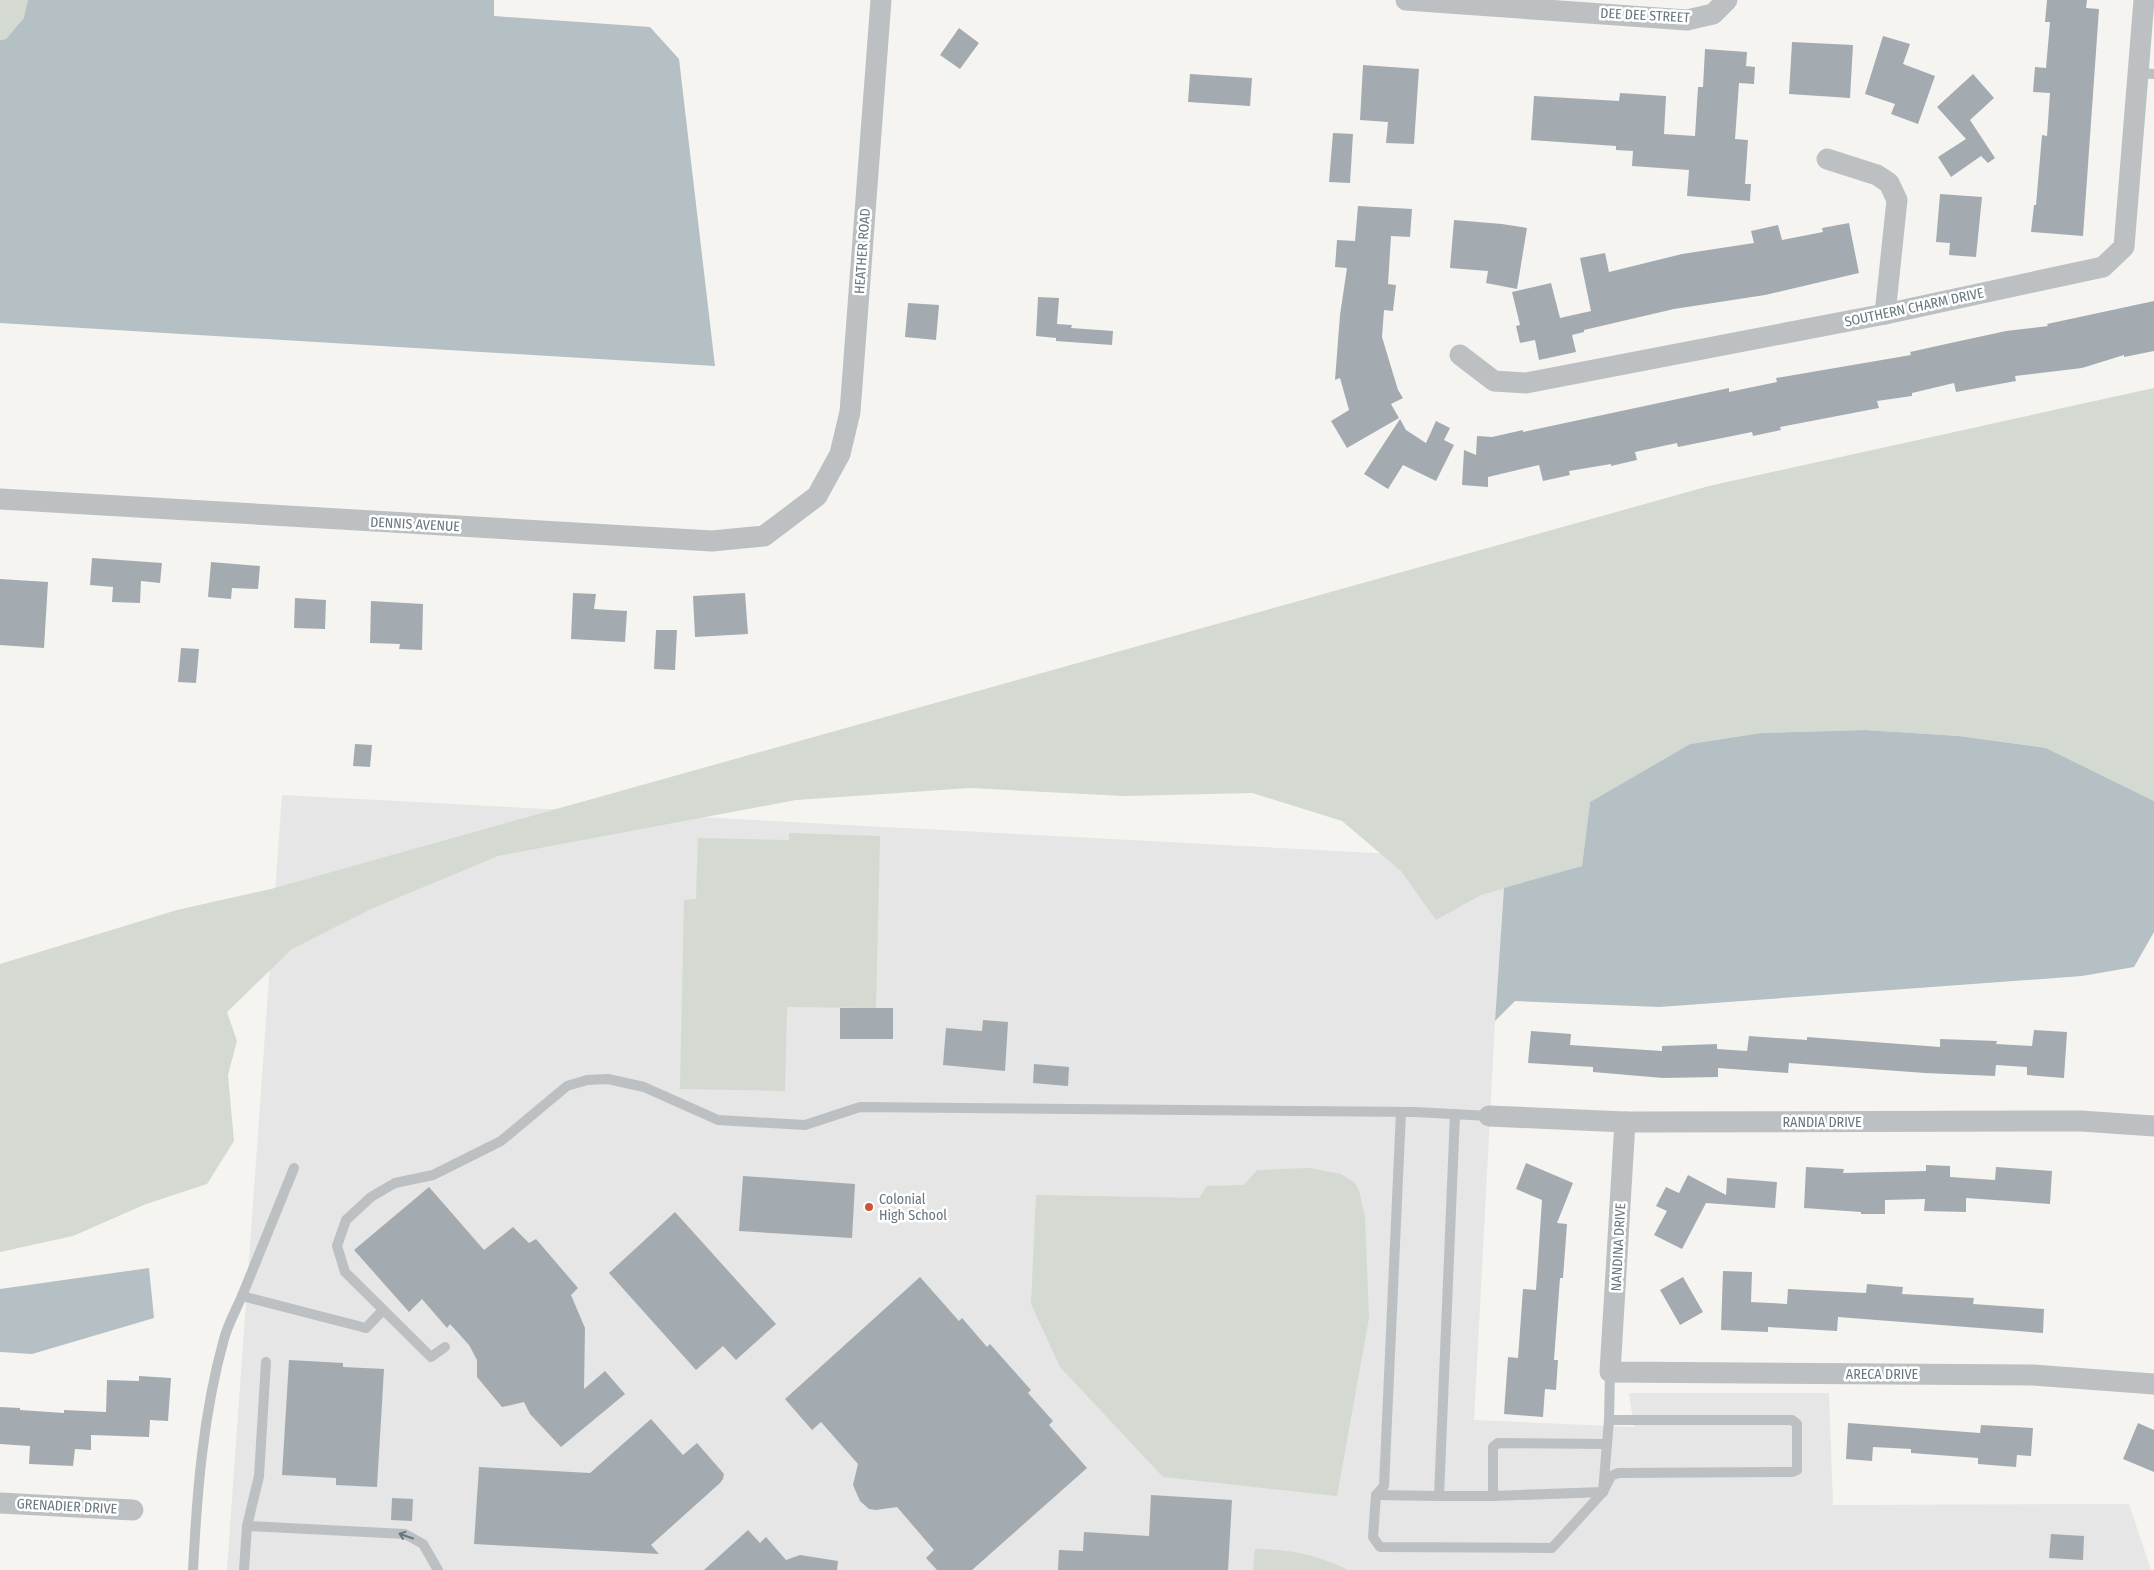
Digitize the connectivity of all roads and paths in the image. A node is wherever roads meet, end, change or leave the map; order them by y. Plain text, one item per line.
1 (882, 0) edge
2 (1406, 0) edge
3 (1727, 0) edge
4 (2144, 0) edge
5 (2146, 74) edge
6 (1827, 159) dead end
7 (1885, 314) junction
8 (1460, 354) dead end
9 (817, 496) joint
10 (0, 499) edge
11 (1401, 1112) junction
12 (1455, 1114) junction
13 (1489, 1116) joint
14 (1625, 1122) junction
15 (2154, 1126) edge
16 (294, 1168) dead end
17 (242, 1296) junction
18 (383, 1310) junction
19 (445, 1347) dead end
20 (266, 1362) dead end
21 (1610, 1372) junction
22 (2154, 1384) edge
23 (1609, 1420) junction
24 (1607, 1444) junction
25 (1603, 1492) junction
26 (1376, 1495) junction
27 (1439, 1496) junction
28 (1493, 1496) junction
29 (0, 1503) edge
30 (133, 1510) dead end
31 (247, 1526) junction
32 (193, 1570) edge
33 (244, 1570) edge
34 (438, 1570) edge

1 - 9 street, HEATHER ROAD
2 - 3 street, DEE DEE STREET
4 - 5 street, SOUTHERN CHARM DRIVE
5 - 7 street, SOUTHERN CHARM DRIVE
6 - 7 street
7 - 8 street, SOUTHERN CHARM DRIVE
9 - 10 street, DENNIS AVENUE
11 - 12 lane
11 - 18 lane
11 - 26 lane
12 - 13 lane
12 - 27 lane
13 - 14 street, RANDIA DRIVE
14 - 15 street, RANDIA DRIVE
14 - 21 street, NANDINA DRIVE
16 - 17 lane
17 - 18 lane
17 - 32 lane
18 - 19 lane
20 - 31 lane
21 - 22 street, ARECA DRIVE
21 - 23 lane
23 - 24 lane
23 - 25 lane
24 - 25 lane
24 - 28 lane
25 - 26 lane
25 - 28 lane
26 - 27 lane
27 - 28 lane
29 - 30 street, GRENADIER DRIVE
31 - 33 lane
34 -> 31 lane

